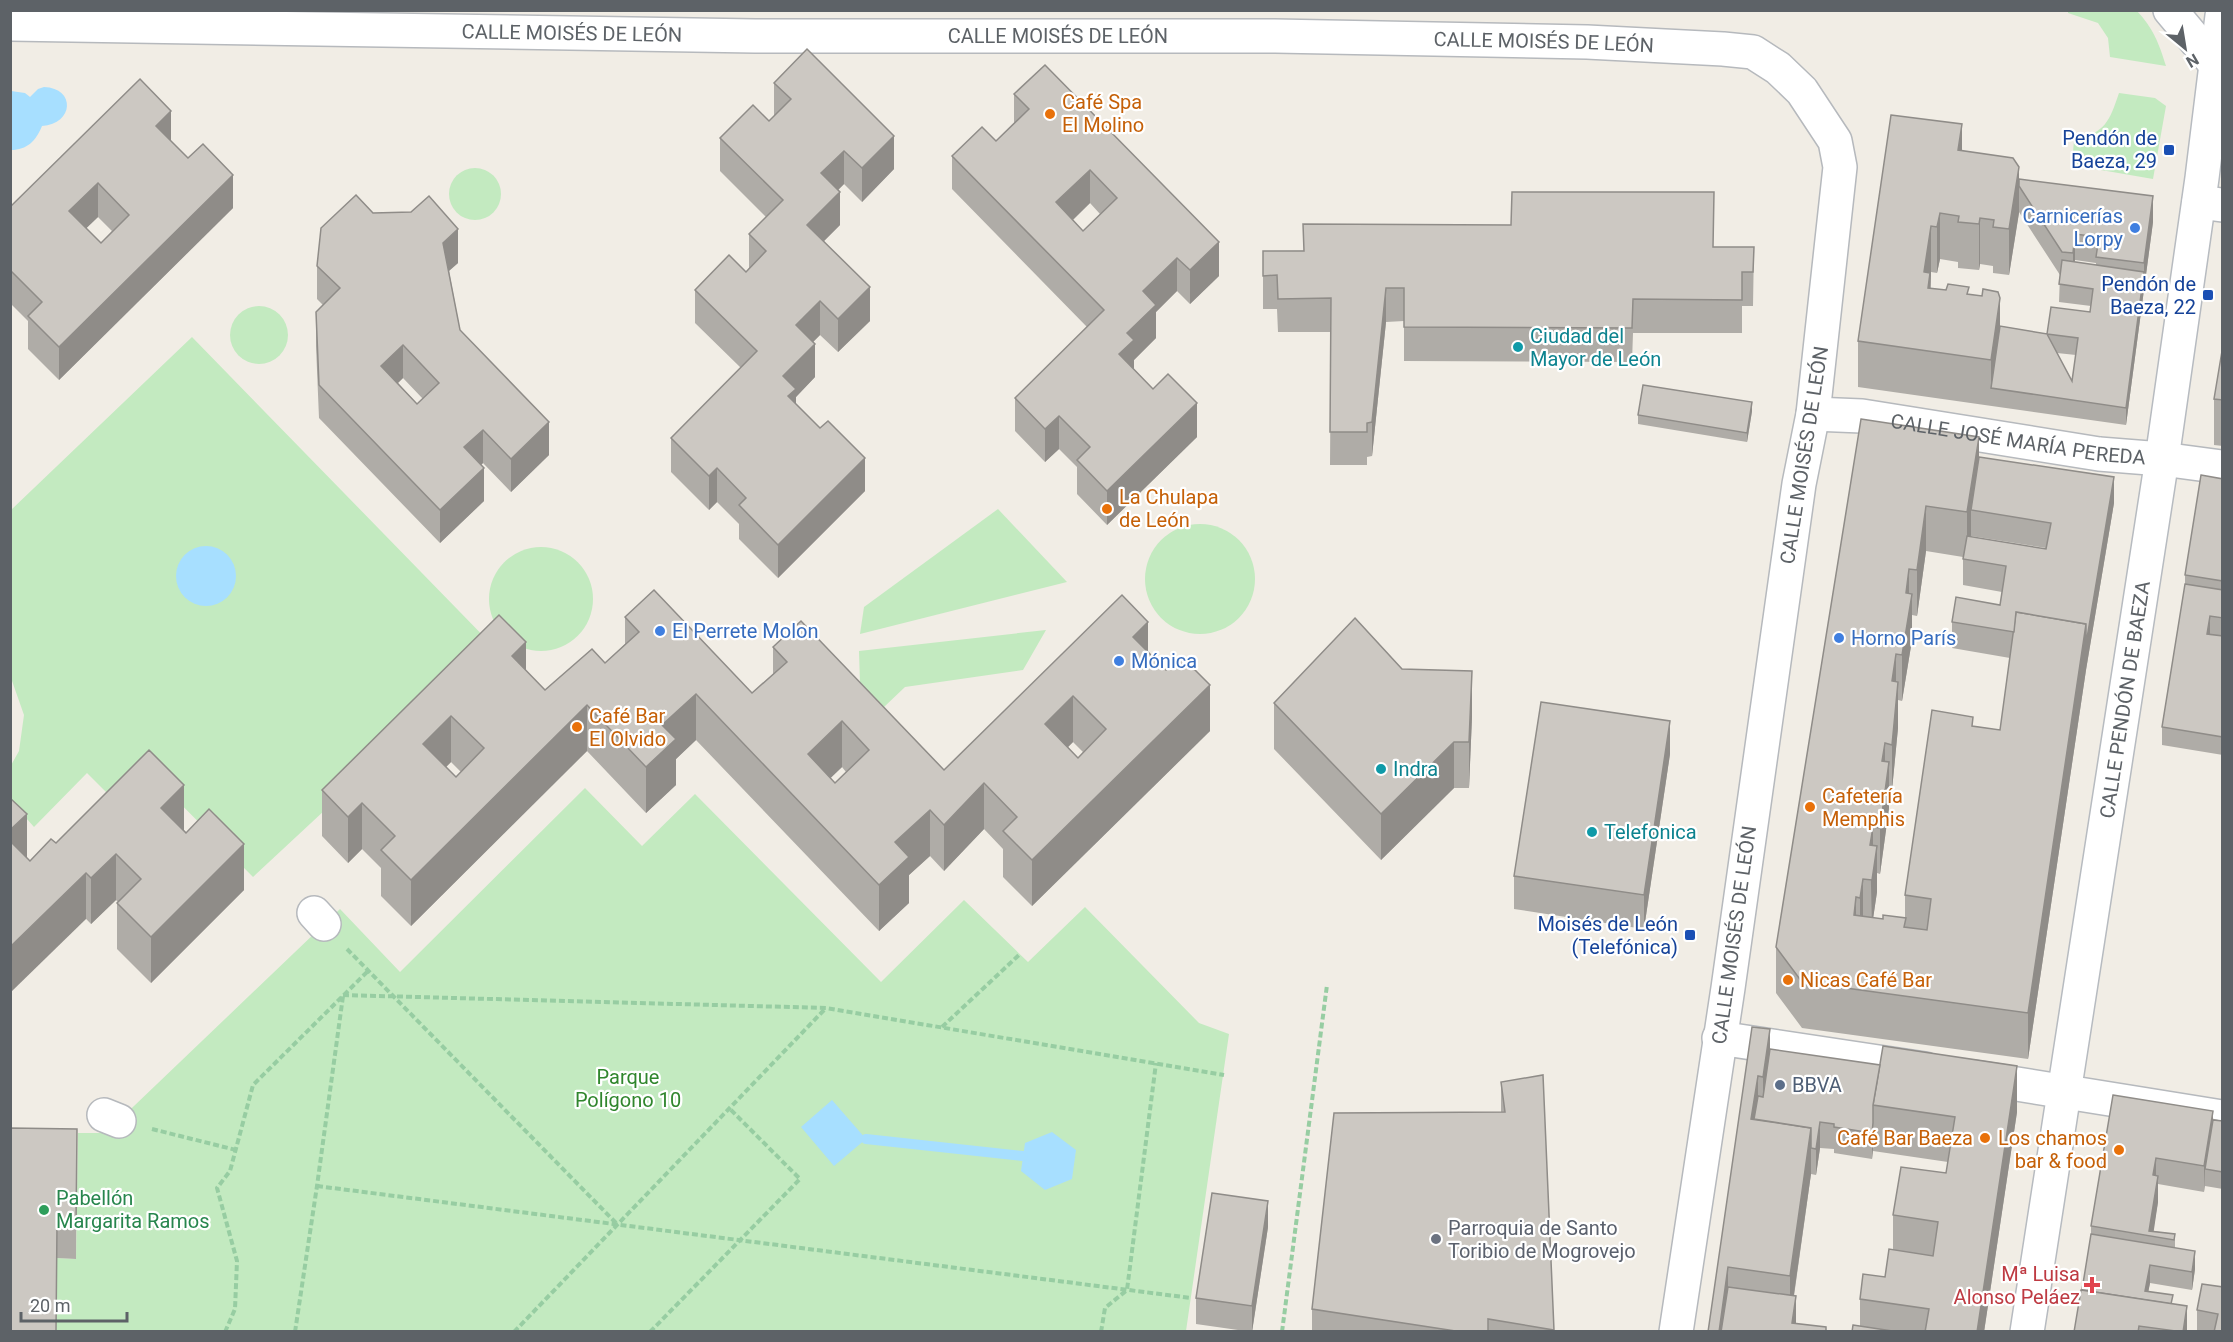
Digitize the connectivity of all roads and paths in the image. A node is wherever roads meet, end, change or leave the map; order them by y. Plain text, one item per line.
1 (2170, 10) edge
2 (2223, 16) edge
3 (10, 24) edge
4 (2220, 58) edge
5 (2211, 203) edge
6 (1813, 414) junction
7 (2162, 459) junction
8 (2223, 467) edge
9 (1020, 954) dead end
10 (1327, 985) dead end
11 (343, 995) junction
12 (393, 997) junction
13 (826, 1008) junction
14 (941, 1028) junction
15 (1719, 1038) junction
16 (1156, 1063) junction
17 (1224, 1075) dead end
18 (2065, 1091) junction
19 (729, 1108) junction
20 (2223, 1117) edge
21 (112, 1118) dead end
22 (236, 1150) junction
23 (317, 1186) junction
24 (617, 1225) junction
25 (739, 1241) junction
26 (1127, 1290) junction
27 (1191, 1298) dead end
28 (225, 1332) edge
29 (294, 1332) edge
30 (514, 1332) edge
31 (650, 1332) edge
32 (1101, 1332) edge
33 (1282, 1332) edge
34 (1676, 1332) edge
35 (2027, 1332) edge

1 - 4 street
2 - 4 street, CALLE PENDÓN DE BAEZA
3 - 6 street, CALLE MOISÉS DE LEÓN
4 - 5 street, CALLE PENDÓN DE BAEZA
5 - 7 street, CALLE PENDÓN DE BAEZA
6 - 7 street, CALLE JOSÉ MARÍA PEREDA
6 - 15 street, CALLE MOISÉS DE LEÓN
7 - 8 street, CALLE JOSÉ MARÍA PEREDA
7 - 18 street, CALLE PENDÓN DE BAEZA
9 - 14 path
10 - 33 path
11 - 12 path
11 - 12 path
11 - 22 path
11 - 23 path
12 - 13 path
12 - 24 path
13 - 14 path
13 - 19 path
14 - 16 path
15 - 18 street
15 - 34 street, CALLE MOISÉS DE LEÓN
16 - 17 path
16 - 26 path
18 - 20 street
18 - 35 street, CALLE PENDÓN DE BAEZA
19 - 24 path
19 - 25 path
21 - 22 path
22 - 28 path
23 - 24 path
23 - 29 path
24 - 25 path
24 - 30 path
25 - 26 path
25 - 31 path
26 - 27 path
26 - 32 path

